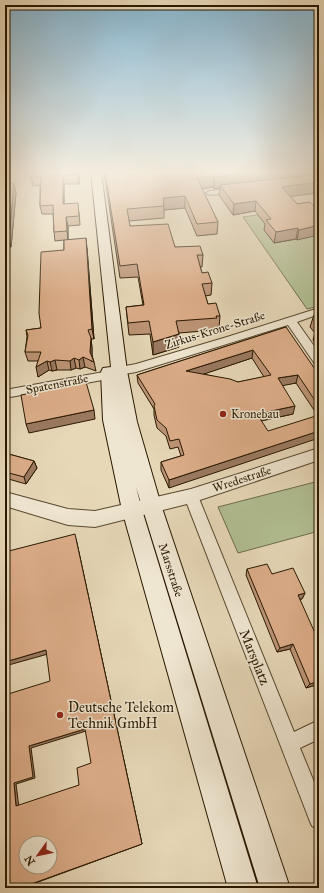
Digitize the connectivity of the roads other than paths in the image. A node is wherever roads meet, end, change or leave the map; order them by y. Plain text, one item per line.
1 (95, 214) edge
2 (98, 214) edge
3 (100, 243) junction
4 (319, 312) edge
5 (290, 320) junction
6 (319, 361) edge
7 (114, 373) junction
8 (5, 394) edge
9 (319, 454) edge
10 (191, 496) junction
11 (5, 499) edge
12 (149, 506) junction
13 (319, 729) edge
14 (289, 744) junction
15 (319, 819) edge
16 (243, 888) edge
17 (275, 888) edge

1 - 3 main road, Marsstraße
2 - 3 main road, Marsstraße
3 - 7 main road, Marsstraße
4 - 5 street, Zirkus-Krone-Straße
5 - 6 street
5 - 7 street, Zirkus-Krone-Straße
7 - 8 street, Spatenstraße
7 - 12 main road, Marsstraße
9 - 10 street, Wredestraße
10 - 12 street, Wredestraße
10 - 14 street, Marsplatz
11 - 12 street, Wredestraße
12 - 16 main road, Marsstraße
12 - 17 main road, Marsstraße
13 - 14 street
14 - 15 street, Marsplatz

